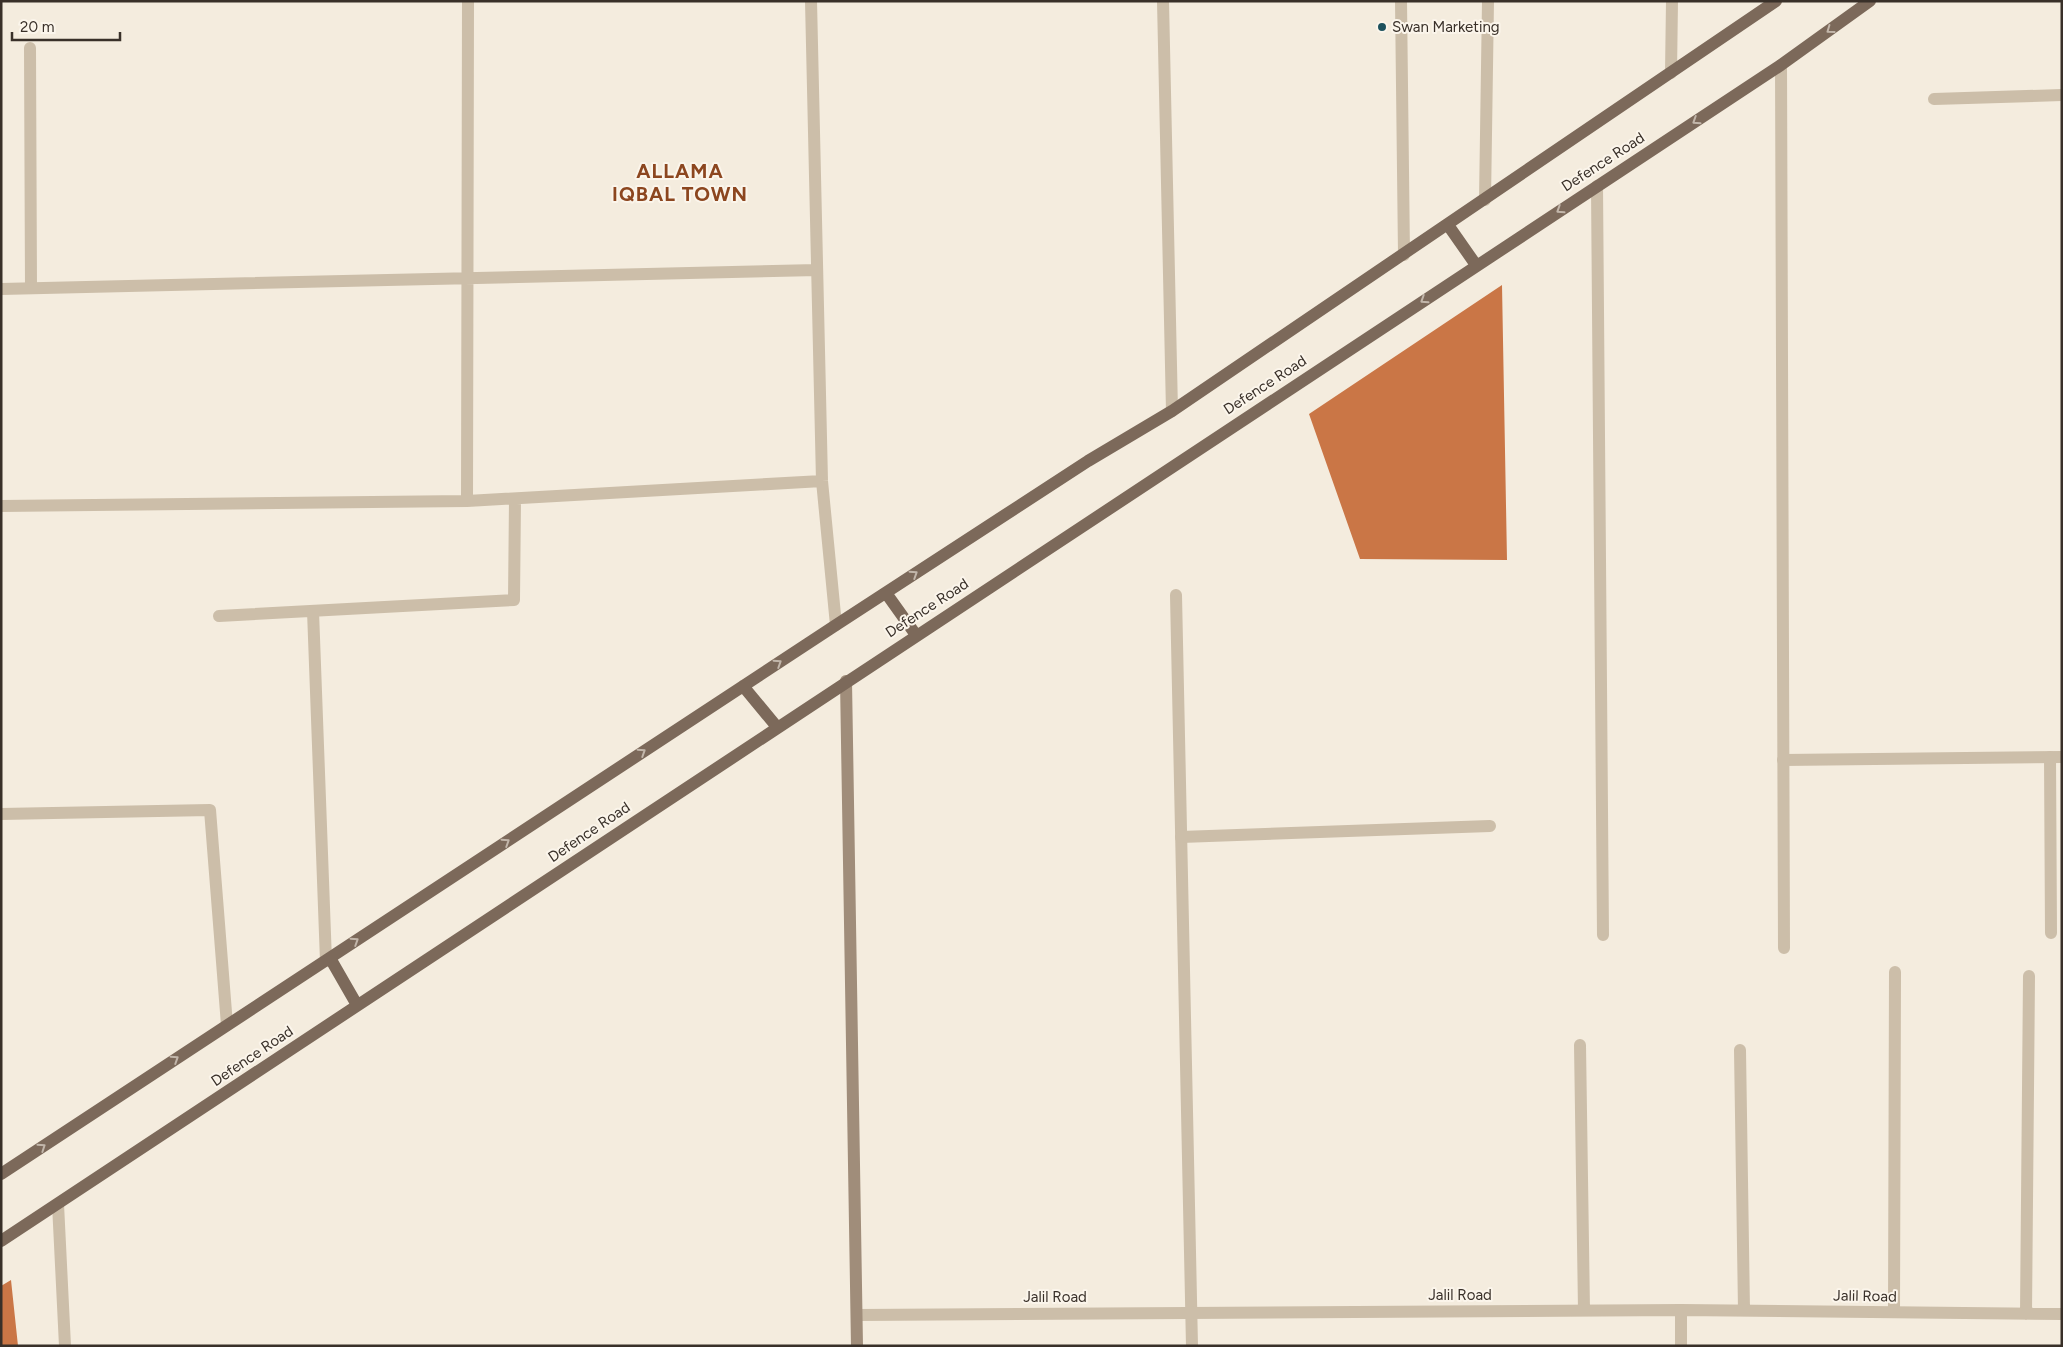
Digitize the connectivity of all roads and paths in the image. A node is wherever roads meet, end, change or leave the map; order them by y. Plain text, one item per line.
1 (468, 1) edge
2 (811, 1) edge
3 (1163, 1) edge
4 (1401, 1) edge
5 (1488, 1) edge
6 (1672, 1) edge
7 (1776, 1) edge
8 (1870, 1) edge
9 (30, 48) dead end
10 (1781, 65) junction
11 (1671, 74) junction
12 (2062, 95) edge
13 (1934, 99) dead end
14 (1597, 186) junction
15 (1485, 200) junction
16 (1448, 225) junction
17 (1404, 255) junction
18 (1476, 265) junction
19 (817, 270) junction
20 (468, 278) junction
21 (31, 288) junction
22 (1, 289) edge
23 (1172, 411) junction
24 (822, 481) junction
25 (515, 499) junction
26 (467, 501) junction
27 (1, 506) edge
28 (886, 593) junction
29 (1176, 595) dead end
30 (314, 611) junction
31 (219, 616) dead end
32 (836, 624) junction
33 (916, 635) junction
34 (846, 681) junction
35 (743, 686) junction
36 (777, 727) junction
37 (2056, 757) edge
38 (1783, 760) junction
39 (1, 814) edge
40 (1490, 826) dead end
41 (1181, 838) junction
42 (2051, 932) dead end
43 (1602, 935) dead end
44 (1784, 948) dead end
45 (328, 959) junction
46 (1895, 972) dead end
47 (2029, 976) dead end
48 (357, 1005) junction
49 (226, 1025) junction
50 (1580, 1045) dead end
51 (1740, 1050) dead end
52 (1, 1174) edge
53 (58, 1204) junction
54 (1, 1241) edge
55 (1584, 1310) junction
56 (1681, 1310) junction
57 (1744, 1310) junction
58 (1894, 1312) junction
59 (1192, 1313) junction
60 (857, 1314) junction
61 (2026, 1314) junction
62 (2062, 1314) edge
63 (66, 1346) edge
64 (857, 1346) edge
65 (1192, 1346) edge
66 (1681, 1346) edge

1 - 20 street
2 - 19 street
3 - 23 street
4 - 17 street
5 - 15 street
6 - 11 street
7 - 11 main road, Defence Road
8 -> 10 main road, Defence Road
9 - 21 street
10 -> 14 main road, Defence Road
10 - 38 street
11 - 15 main road, Defence Road
12 - 13 street
14 -> 18 main road, Defence Road
14 - 43 street
15 - 16 main road, Defence Road
16 - 17 main road, Defence Road
16 - 18 main road
17 - 23 main road, Defence Road
18 -> 33 main road, Defence Road
19 - 20 street
19 - 24 street
20 - 21 street
20 - 26 street
21 - 22 street
28 -> 23 main road, Defence Road
24 - 25 street
24 - 32 street
25 - 26 street
25 - 30 street
26 - 27 street
28 - 32 main road, Defence Road
28 - 33 main road
29 - 41 street
30 - 31 street
30 - 45 street
35 -> 32 main road, Defence Road
33 - 34 main road, Defence Road
34 - 36 main road, Defence Road
34 - 60 street
35 - 36 main road
45 -> 35 main road, Defence Road
36 - 48 main road, Defence Road
37 - 38 street
37 - 42 street
38 - 44 street
39 - 49 street
40 - 41 street
41 - 59 street
45 - 48 main road
45 - 49 main road, Defence Road
46 - 58 street
47 - 61 street
48 - 53 main road, Defence Road
52 -> 49 main road, Defence Road
50 - 55 street
51 - 57 street
53 - 54 main road, Defence Road
53 - 63 street
55 - 56 street, Jalil Road
55 - 59 street, Jalil Road
56 - 57 street, Jalil Road
56 - 66 street
57 - 58 street, Jalil Road
58 - 61 street, Jalil Road
59 - 60 street, Jalil Road
59 - 65 street
60 - 64 street
61 - 62 street, Jalil Road

